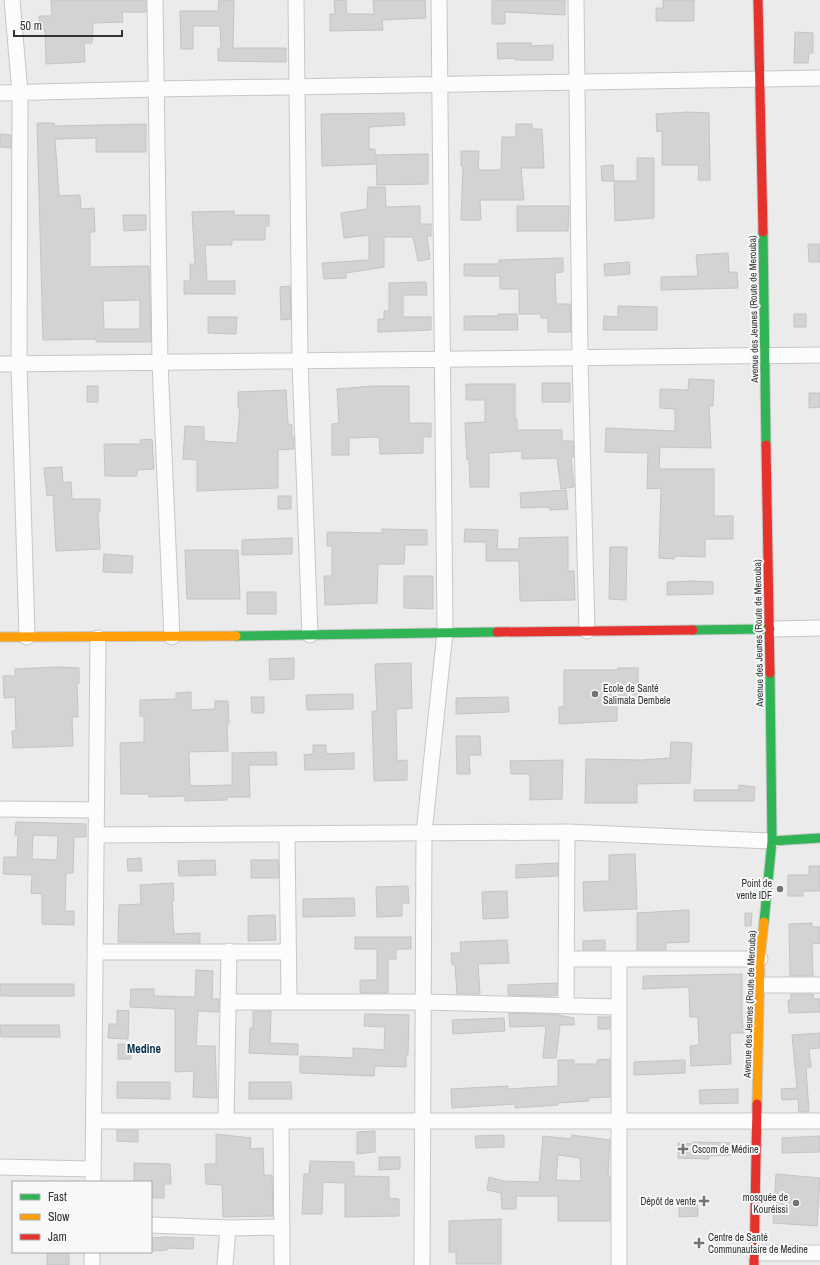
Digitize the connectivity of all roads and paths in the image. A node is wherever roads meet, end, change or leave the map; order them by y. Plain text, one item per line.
1 (12, 0) edge
2 (155, 0) edge
3 (296, 0) edge
4 (439, 0) edge
5 (576, 0) edge
6 (758, 0) edge
7 (759, 78) junction
8 (820, 78) edge
9 (577, 81) junction
10 (441, 84) junction
11 (296, 86) junction
12 (156, 89) junction
13 (0, 93) edge
14 (20, 93) junction
15 (765, 355) junction
16 (820, 355) edge
17 (580, 358) junction
18 (442, 359) junction
19 (300, 361) junction
20 (160, 362) junction
21 (0, 364) edge
22 (19, 364) junction
23 (820, 628) edge
24 (770, 629) junction
25 (587, 631) junction
26 (445, 632) junction
27 (310, 635) junction
28 (0, 637) edge
29 (27, 637) junction
30 (172, 637) junction
31 (98, 638) junction
32 (0, 809) edge
33 (96, 810) junction
34 (567, 832) junction
35 (424, 833) junction
36 (287, 834) junction
37 (96, 835) junction
38 (820, 838) edge
39 (772, 841) junction
40 (229, 951) junction
41 (95, 952) junction
42 (288, 952) junction
43 (566, 959) junction
44 (618, 959) junction
45 (760, 959) junction
46 (759, 985) junction
47 (820, 985) edge
48 (228, 1002) junction
49 (289, 1002) junction
50 (423, 1002) junction
51 (566, 1005) junction
52 (619, 1007) junction
53 (94, 1121) junction
54 (226, 1121) junction
55 (281, 1121) junction
56 (423, 1121) junction
57 (620, 1121) junction
58 (756, 1121) junction
59 (820, 1121) edge
60 (0, 1167) edge
61 (93, 1175) edge
62 (152, 1226) edge
63 (282, 1227) junction
64 (228, 1228) junction
65 (92, 1253) edge
66 (820, 1253) edge
67 (754, 1259) edge
68 (92, 1265) edge
69 (226, 1265) edge
70 (282, 1265) edge
71 (422, 1265) edge
72 (619, 1265) edge

1 - 14 street
2 - 12 street
3 - 11 street
4 - 10 street
5 - 9 street
6 - 7 main road, Avenue des Jeunes (Route de Merouba)
7 - 8 street
7 - 9 street
7 - 15 main road, Avenue des Jeunes (Route de Merouba)
9 - 10 street
9 - 17 street
10 - 11 street
10 - 18 street
11 - 12 street
11 - 19 street
12 - 14 street
12 - 20 street
13 - 14 street
14 - 22 street
15 - 16 street
15 - 17 street
15 - 24 main road, Avenue des Jeunes (Route de Merouba)
17 - 18 street
17 - 25 street
18 - 19 street
18 - 26 street
19 - 20 street
19 - 27 street
20 - 22 street
20 - 30 street
21 - 22 street
22 - 29 street
23 - 24 street
24 - 25 main road
24 - 39 main road, Avenue des Jeunes (Route de Merouba)
25 - 26 main road
26 - 27 main road
26 - 35 street
27 - 30 main road
28 - 29 main road
29 - 31 main road
30 - 31 main road
31 - 33 street
32 - 33 street
33 - 37 street
34 - 35 street
34 - 39 street
34 - 43 street
35 - 36 street
35 - 50 street
36 - 37 street
36 - 42 street
37 - 41 street
38 - 39 main road
39 - 45 main road, Avenue des Jeunes (Route de Merouba)
40 - 41 street
40 - 42 street
40 - 48 street
41 - 53 street
42 - 49 street
43 - 44 street
43 - 51 street
44 - 45 street
44 - 52 street
45 - 46 main road, Avenue des Jeunes (Route de Merouba)
46 - 47 street
46 - 58 main road, Avenue des Jeunes (Route de Merouba)
48 - 49 street
48 - 54 street
49 - 50 street
50 - 51 street
50 - 56 street
51 - 52 street
52 - 57 street
53 - 54 street
53 - 61 street
54 - 55 street
55 - 56 street
55 - 63 street
56 - 57 street
56 - 71 street
57 - 58 street
57 - 72 street
58 - 59 street
58 - 67 main road, Avenue des Jeunes (Route de Merouba)
60 - 61 street
62 - 64 street
63 - 64 street
63 - 70 street
64 - 69 street
65 - 68 street
66 - 67 street

